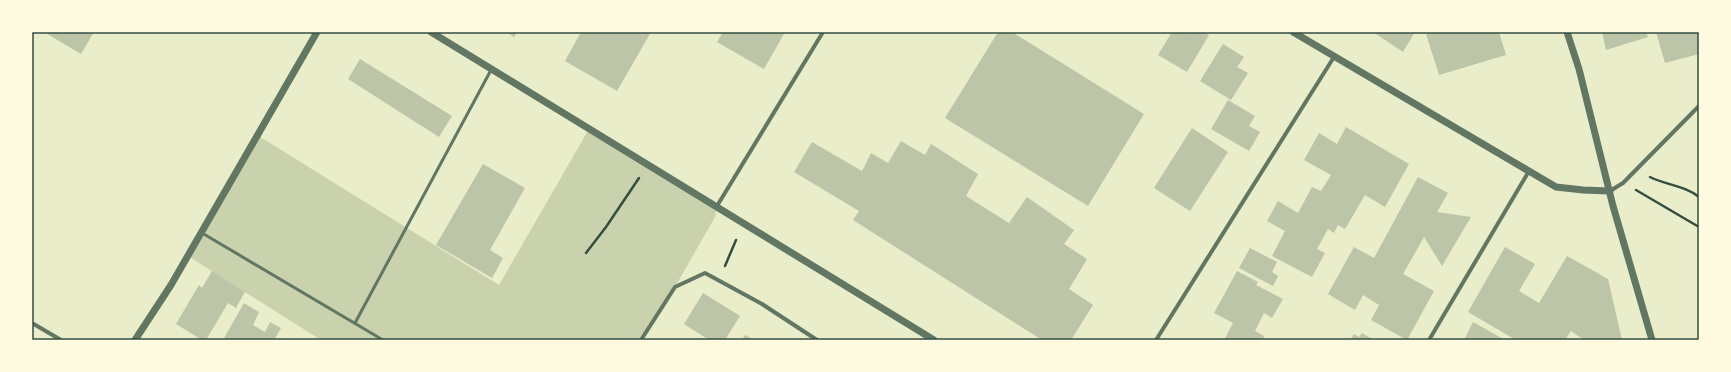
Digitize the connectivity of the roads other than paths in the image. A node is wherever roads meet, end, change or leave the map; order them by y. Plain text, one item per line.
1 (318, 32) edge
2 (430, 32) edge
3 (824, 32) edge
4 (1293, 32) edge
5 (1567, 32) edge
6 (1334, 57) junction
7 (491, 70) junction
8 (1699, 106) edge
9 (1529, 172) junction
10 (1610, 191) junction
11 (717, 206) junction
12 (201, 232) junction
13 (32, 323) edge
14 (355, 323) junction
15 (62, 340) edge
16 (135, 340) edge
17 (383, 340) edge
18 (641, 340) edge
19 (817, 340) edge
20 (934, 340) edge
21 (1156, 340) edge
22 (1428, 340) edge
23 (1652, 340) edge

1 - 12 street
2 - 7 street
3 - 11 street
4 - 6 street
5 - 10 street
6 - 9 street
6 - 21 street
7 - 11 street
7 - 14 lane
8 - 10 street
9 - 10 street
9 - 22 street
10 - 23 street
11 - 20 street
12 - 14 lane
12 - 16 street
13 - 15 street
14 - 17 lane
18 - 19 street

